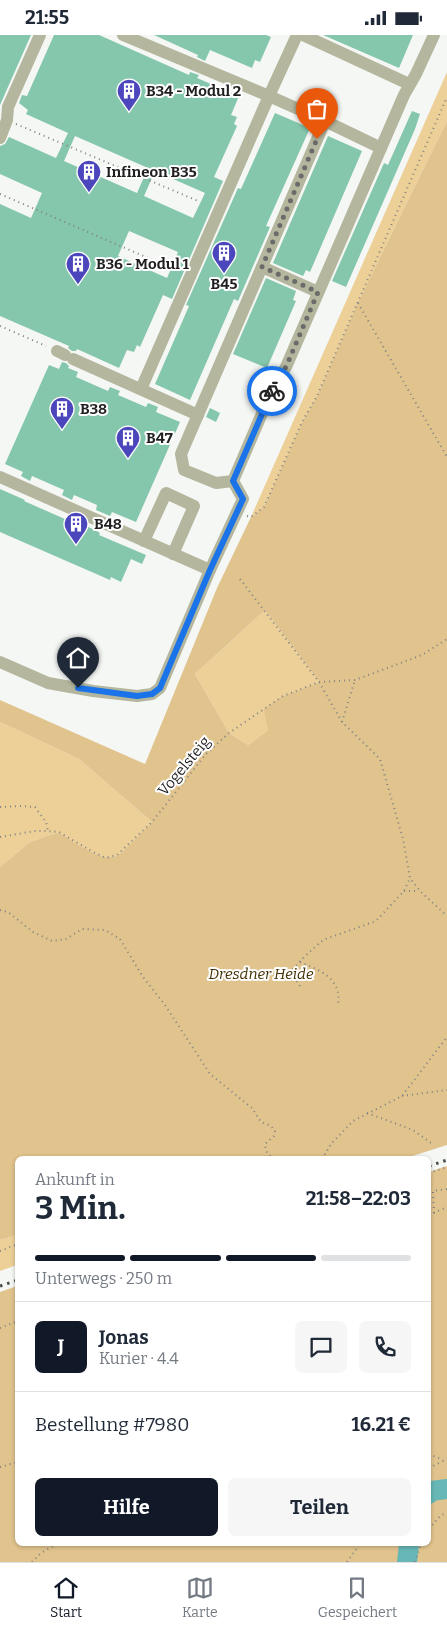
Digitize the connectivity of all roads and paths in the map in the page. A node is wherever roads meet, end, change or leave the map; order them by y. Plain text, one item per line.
1 (40, 35) edge
2 (123, 35) edge
3 (297, 35) edge
4 (303, 35) edge
5 (434, 35) edge
6 (410, 84) junction
7 (270, 96) junction
8 (447, 97) edge
9 (7, 120) junction
10 (325, 121) junction
11 (0, 138) edge
12 (381, 148) junction
13 (0, 194) edge
14 (198, 201) dead end
15 (169, 267) dead end
16 (262, 267) junction
17 (318, 292) junction
18 (358, 302) junction
19 (0, 325) edge
20 (65, 355) joint
21 (141, 389) junction
22 (198, 415) junction
23 (446, 455) edge
24 (0, 477) edge
25 (233, 481) junction
26 (237, 513) junction
27 (144, 541) junction
28 (173, 554) junction
29 (210, 570) junction
30 (240, 579) dead end
31 (447, 639) edge
32 (0, 662) edge
33 (354, 680) junction
34 (319, 682) junction
35 (342, 723) junction
36 (0, 807) edge
37 (48, 831) junction
38 (0, 837) edge
39 (410, 878) junction
40 (404, 891) junction
41 (420, 891) junction
42 (0, 910) edge
43 (447, 916) edge
44 (300, 962) junction
45 (300, 986) dead end
46 (338, 1003) dead end
47 (447, 1037) edge
48 (447, 1090) edge
49 (402, 1096) junction
50 (367, 1113) junction
51 (431, 1143) dead end
52 (270, 1156) edge
53 (324, 1156) edge
54 (447, 1167) edge
55 (431, 1172) edge
56 (447, 1189) edge
57 (447, 1207) edge
58 (434, 1213) junction
59 (431, 1214) edge
60 (15, 1246) edge
61 (0, 1251) edge
62 (15, 1322) edge
63 (0, 1328) edge
64 (431, 1455) edge
65 (446, 1460) edge
66 (15, 1463) edge
67 (0, 1467) edge
68 (431, 1467) edge
69 (447, 1513) edge
70 (431, 1527) edge
71 (53, 1546) edge
72 (359, 1546) edge
73 (420, 1546) edge
74 (32, 1562) edge
75 (347, 1562) edge
76 (415, 1562) edge

1 - 9 lane
2 - 7 lane
3 - 7 lane
4 - 6 lane
5 - 6 lane
6 - 12 lane
7 - 10 lane
7 - 21 lane
8 - 18 path
9 - 11 lane
9 - 14 path
10 - 12 lane
10 - 16 lane
12 - 17 lane
13 - 15 path
16 - 17 lane
16 - 22 lane
17 - 25 lane
18 - 23 path
18 - 26 path
19 - 20 path
20 - 21 lane
21 - 22 lane
22 - 25 lane
24 - 27 lane
25 - 26 lane
26 - 29 lane
27 - 28 lane
27 - 28 lane
28 - 29 lane
29 - 32 lane
30 - 34 path
31 - 33 path, Vogelsteig
33 - 34 path, Vogelsteig
33 - 35 path
34 - 35 path
34 - 37 path, Vogelsteig
35 - 39 path
36 - 37 path
37 - 38 path, Vogelsteig
39 - 40 path
39 - 41 path
40 - 41 path
40 - 44 path
41 - 43 path
42 - 52 path
44 - 45 path
44 - 46 path
47 - 49 path
48 - 49 path
49 - 50 path
50 - 51 path
50 - 53 path
54 - 55 path
56 - 58 path
57 - 58 path
58 - 59 path
60 - 61 path
62 - 63 path
64 - 65 path
65 - 68 path
66 - 67 path
69 - 70 path
71 - 74 path
72 - 75 path
73 - 76 path

